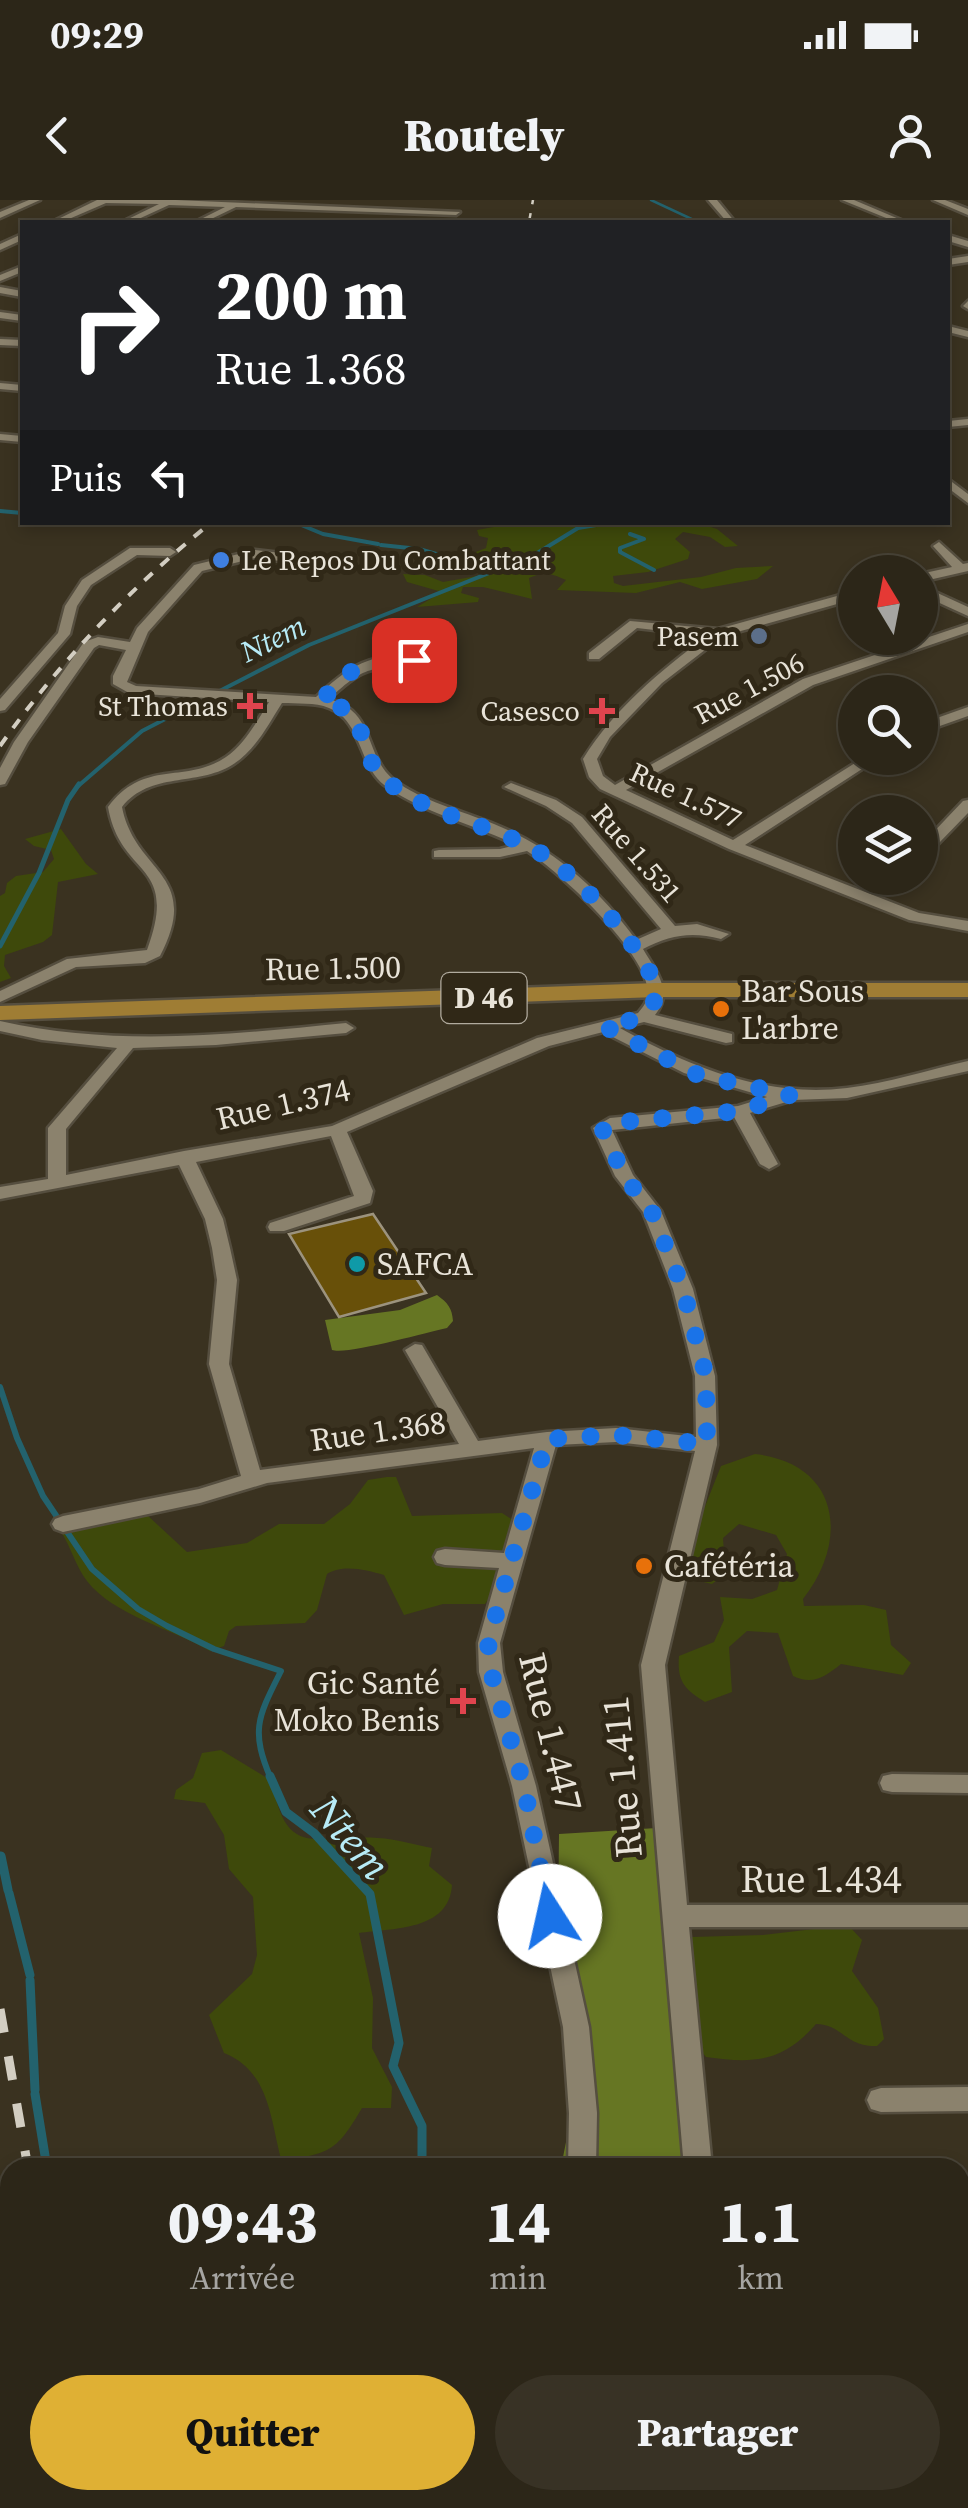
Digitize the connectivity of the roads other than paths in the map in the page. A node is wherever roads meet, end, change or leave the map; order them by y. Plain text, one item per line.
1 (36, 200) edge
2 (103, 200) edge
3 (461, 200) edge
4 (712, 200) edge
5 (846, 200) edge
6 (968, 201) edge
7 (171, 202) edge
8 (942, 202) edge
9 (236, 204) junction
10 (304, 206) junction
11 (372, 209) junction
12 (438, 211) junction
13 (968, 212) edge
14 (288, 214) dead end
15 (0, 215) edge
16 (454, 217) edge
17 (60, 220) edge
18 (130, 220) edge
19 (202, 220) edge
20 (348, 220) edge
21 (422, 220) edge
22 (729, 220) edge
23 (897, 220) edge
24 (938, 546) dead end
25 (170, 552) dead end
26 (324, 562) dead end
27 (964, 567) edge
28 (938, 574) edge
29 (938, 598) edge
30 (838, 600) edge
31 (968, 612) edge
32 (968, 628) edge
33 (718, 632) junction
34 (134, 647) junction
35 (594, 656) dead end
36 (414, 660) dead end
37 (278, 699) junction
38 (320, 701) junction
39 (0, 707) edge
40 (968, 711) edge
41 (938, 723) edge
42 (582, 733) dead end
43 (605, 735) junction
44 (219, 767) junction
45 (845, 775) edge
46 (0, 781) edge
47 (236, 783) dead end
48 (511, 787) dead end
49 (618, 789) junction
50 (968, 804) edge
51 (938, 836) edge
52 (529, 846) junction
53 (734, 846) junction
54 (439, 854) dead end
55 (968, 926) edge
56 (669, 929) junction
57 (721, 934) dead end
58 (634, 948) junction
59 (968, 979) edge
60 (655, 985) junction
61 (968, 990) edge
62 (0, 999) edge
63 (0, 1013) edge
64 (644, 1017) junction
65 (0, 1026) edge
66 (604, 1026) junction
67 (346, 1028) dead end
68 (726, 1038) dead end
69 (128, 1041) junction
70 (968, 1066) edge
71 (790, 1095) junction
72 (740, 1111) junction
73 (337, 1130) junction
74 (184, 1156) junction
75 (769, 1164) dead end
76 (57, 1181) junction
77 (0, 1193) edge
78 (277, 1227) dead end
79 (415, 1350) dead end
80 (547, 1439) junction
81 (707, 1444) junction
82 (474, 1450) junction
83 (252, 1479) junction
84 (63, 1524) dead end
85 (445, 1556) dead end
86 (512, 1561) junction
87 (892, 1783) dead end
88 (968, 1784) edge
89 (673, 1916) junction
90 (968, 1916) edge
91 (968, 2099) edge
92 (881, 2100) dead end
93 (582, 2158) edge
94 (697, 2158) edge

1 - 15 street
2 - 7 street
2 - 17 street
3 - 16 street
4 - 22 street
5 - 23 street
6 - 8 street
7 - 9 street
7 - 18 street
8 - 13 street
9 - 10 street
9 - 19 street
10 - 11 street
10 - 14 street
11 - 12 street
11 - 20 street
12 - 16 street
12 - 21 street
24 - 27 street
25 - 39 street
26 - 34 street
27 - 28 street
29 - 31 street
30 - 33 street, Rue 1.577
32 - 49 street, Rue 1.506
33 - 35 street
33 - 43 street, Rue 1.577
34 - 37 street
34 - 46 street
36 - 38 street
37 - 38 street
37 - 44 street
38 - 52 street
40 - 41 street
42 - 43 street
43 - 49 street, Rue 1.577
44 - 47 street
44 - 62 street
45 - 53 street
48 - 56 street, Rue 1.531
49 - 53 street, Rue 1.577
50 - 51 street
52 - 54 street
52 - 58 street
53 - 55 street, Rue 1.577
56 - 57 street
56 - 58 street
58 - 60 street
59 - 60 main road, Rue 1.500
60 - 61 main road, Rue 1.500 / D 46
60 - 62 main road, Rue 1.500
60 - 63 main road, Rue 1.500 / D 46
60 - 64 street
64 - 66 street, Rue 1.374
64 - 68 street
65 - 69 street
66 - 71 street
66 - 73 street, Rue 1.374
67 - 69 street
69 - 76 street
70 - 71 street
71 - 72 street
72 - 75 street
72 - 81 street, Rue 1.411
73 - 74 street, Rue 1.374
73 - 78 street
74 - 76 street, Rue 1.374
74 - 83 street
76 - 77 street, Rue 1.374
79 - 82 street
80 - 81 street, Rue 1.368
80 - 82 street, Rue 1.368
80 - 86 street, Rue 1.447
81 - 89 street, Rue 1.411
82 - 83 street, Rue 1.368
83 - 84 street, Rue 1.368
85 - 86 street
86 - 93 street, Rue 1.447
87 - 88 street
89 - 90 street, Rue 1.434
89 - 94 street, Rue 1.411
91 - 92 street

